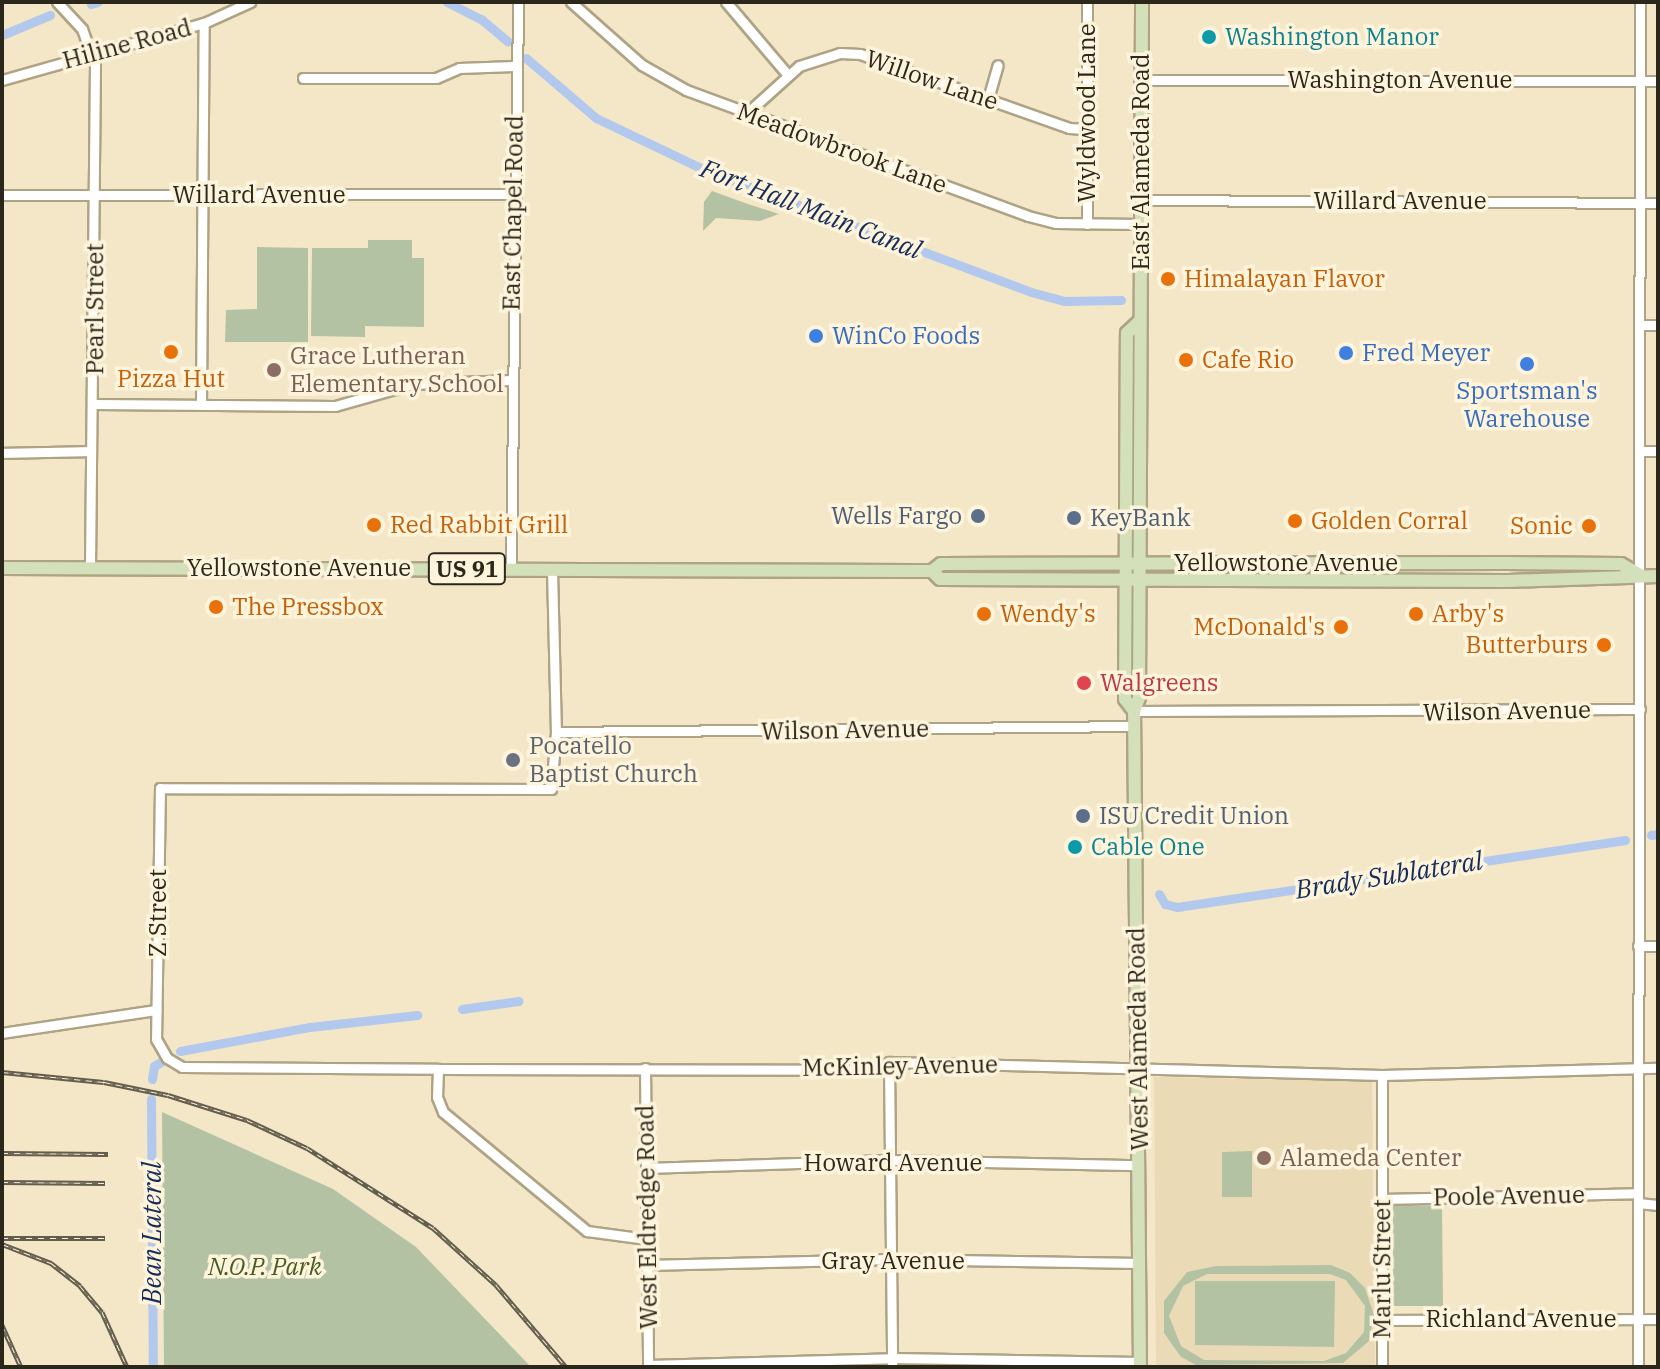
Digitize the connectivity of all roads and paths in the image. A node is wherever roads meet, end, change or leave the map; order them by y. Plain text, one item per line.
1 (57, 2) edge
2 (250, 2) edge
3 (518, 2) edge
4 (571, 2) edge
5 (726, 2) edge
6 (1087, 2) edge
7 (1142, 2) edge
8 (1640, 2) edge
9 (204, 23) junction
10 (93, 51) junction
11 (998, 65) dead end
12 (514, 66) junction
13 (788, 75) junction
14 (303, 78) dead end
15 (2, 80) edge
16 (1142, 80) junction
17 (1641, 81) junction
18 (1658, 81) edge
19 (988, 99) junction
20 (747, 113) junction
21 (1086, 129) junction
22 (516, 194) junction
23 (2, 195) edge
24 (94, 195) junction
25 (203, 196) junction
26 (1141, 200) junction
27 (1640, 202) junction
28 (1658, 203) edge
29 (1087, 224) junction
30 (1141, 224) junction
31 (1640, 325) junction
32 (1658, 325) edge
33 (511, 380) junction
34 (95, 404) junction
35 (201, 405) junction
36 (90, 451) junction
37 (1641, 451) junction
38 (1658, 451) edge
39 (2, 453) edge
40 (1133, 563) junction
41 (90, 567) junction
42 (2, 568) edge
43 (511, 569) junction
44 (552, 570) junction
45 (932, 571) junction
46 (1640, 575) junction
47 (1658, 576) edge
48 (1133, 579) junction
49 (1640, 709) junction
50 (1134, 711) junction
51 (1134, 726) junction
52 (556, 732) junction
53 (1638, 946) junction
54 (1658, 946) edge
55 (156, 1010) junction
56 (2, 1033) edge
57 (156, 1039) joint
58 (889, 1062) junction
59 (1139, 1067) junction
60 (645, 1068) junction
61 (1636, 1068) junction
62 (1658, 1068) edge
63 (438, 1069) junction
64 (1382, 1075) junction
65 (890, 1160) junction
66 (1139, 1165) junction
67 (646, 1168) junction
68 (1638, 1198) junction
69 (1382, 1199) junction
70 (1658, 1205) edge
71 (646, 1239) junction
72 (891, 1259) junction
73 (1140, 1263) junction
74 (647, 1265) junction
75 (1638, 1319) junction
76 (1658, 1319) edge
77 (1383, 1320) junction
78 (892, 1363) edge
79 (1140, 1365) edge
80 (648, 1366) edge
81 (1382, 1367) edge
82 (1638, 1367) edge

1 - 10 street
2 - 9 street, Hiline Road
3 - 12 street, East Chapel Road
4 - 20 street, Meadowbrook Lane
5 - 13 street
6 - 21 street, Wyldwood Lane
7 - 16 main road, East Alameda Road
8 - 17 street
9 - 10 street, Hiline Road
9 - 25 street
10 - 15 street, Hiline Road
10 - 24 street, Pearl Street
11 - 19 street
12 - 14 street
12 - 22 street, East Chapel Road
13 - 19 street, Willow Lane
13 - 20 street, Willow Lane
16 - 17 street, Washington Avenue
16 - 26 main road, East Alameda Road
17 - 18 street, Washington Avenue
17 - 27 street
19 - 21 street, Willow Lane
20 - 29 street, Meadowbrook Lane
21 - 29 street, Wyldwood Lane
22 - 25 street, Willard Avenue
22 - 33 street, East Chapel Road
23 - 24 street, Willard Avenue
24 - 25 street, Willard Avenue
24 - 34 street, Pearl Street
25 - 35 street
26 - 27 street, Willard Avenue
26 - 30 main road, East Alameda Road
27 - 28 street, Willard Avenue
27 - 31 street
29 - 30 street, Meadowbrook Lane
30 - 40 main road, East Alameda Road
31 - 32 street
31 - 37 street
33 - 35 street
33 - 43 street, East Chapel Road
34 - 35 street
34 - 36 street, Pearl Street
36 - 39 street
36 - 41 street, Pearl Street
37 - 38 street
37 - 46 street
40 - 45 main road, Yellowstone Avenue / US 91
40 - 46 main road, Yellowstone Avenue
40 - 48 main road, West Alameda Road
41 - 42 main road, Yellowstone Avenue / US 91
41 - 43 main road, Yellowstone Avenue / US 91
43 - 44 main road, Yellowstone Avenue / US 91
44 - 45 main road, Yellowstone Avenue / US 91
44 - 52 street
45 - 48 main road, Yellowstone Avenue / US 91
46 - 47 main road, Yellowstone Avenue
46 - 48 main road, Yellowstone Avenue
46 - 49 street
48 - 50 main road, West Alameda Road
49 - 50 street, Wilson Avenue
49 - 53 street
50 - 51 main road, West Alameda Road
51 - 52 street, Wilson Avenue
51 - 59 main road, West Alameda Road
52 - 55 street, Z Street
53 - 54 street
53 - 61 street
55 - 56 street
55 - 57 street, Z Street
57 - 63 street, McKinley Avenue
58 - 59 street, McKinley Avenue
58 - 60 street, McKinley Avenue
58 - 65 street
59 - 64 street, McKinley Avenue
59 - 66 main road, West Alameda Road
60 - 63 street, McKinley Avenue
60 - 67 street, West Eldredge Road
61 - 62 street, McKinley Avenue
61 - 64 street, McKinley Avenue
61 - 68 street
63 - 71 street
64 - 69 street, Marlu Street
65 - 66 street, Howard Avenue
65 - 67 street, Howard Avenue
65 - 72 street
66 - 73 main road, West Alameda Road
67 - 71 street, West Eldredge Road
68 - 69 street, Poole Avenue
68 - 70 street, Poole Avenue
68 - 75 street
69 - 77 street, Marlu Street
71 - 74 street, West Eldredge Road
72 - 73 street, Gray Avenue
72 - 74 street, Gray Avenue
72 - 78 street
73 - 79 main road, West Alameda Road
74 - 80 street, West Eldredge Road
75 - 76 street, Richland Avenue
75 - 77 street, Richland Avenue
75 - 82 street
77 - 81 street, Marlu Street
78 - 79 street
78 - 80 street

